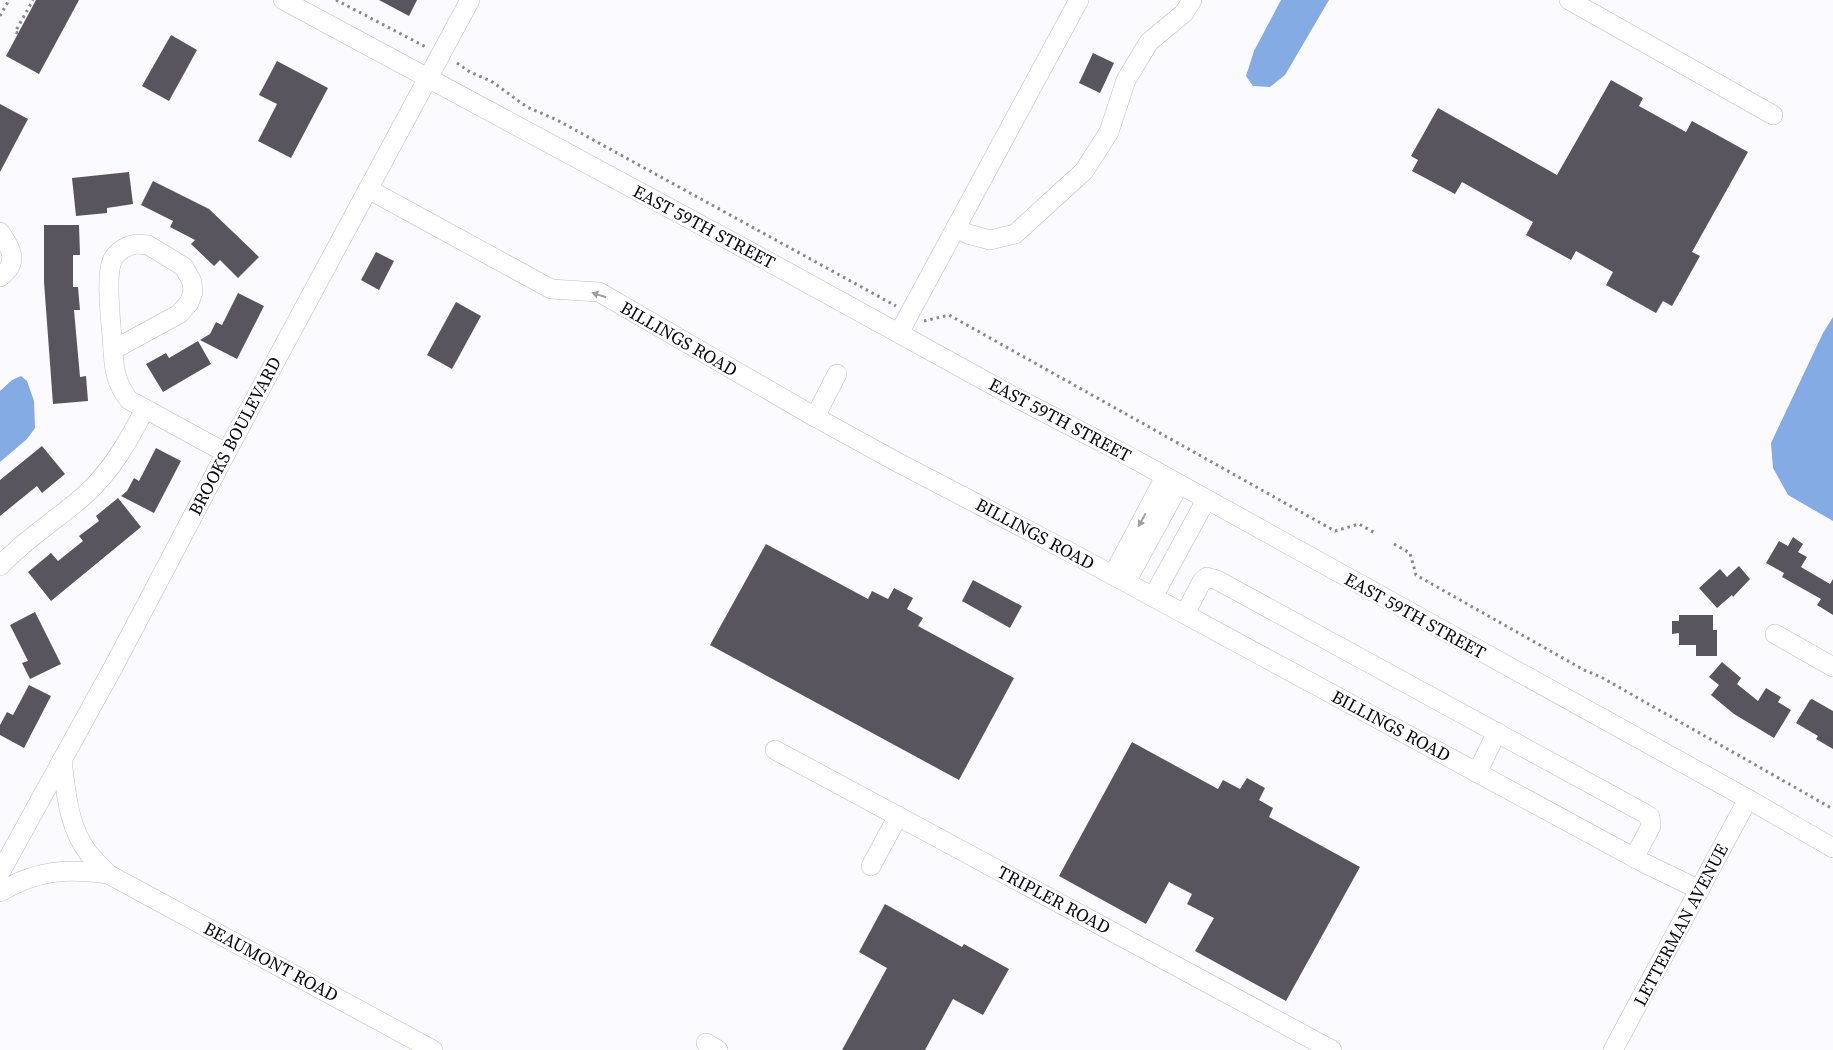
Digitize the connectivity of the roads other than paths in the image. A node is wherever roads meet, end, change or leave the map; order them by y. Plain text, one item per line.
1 (283, 0) edge
2 (470, 0) edge
3 (1079, 0) edge
4 (1192, 0) edge
5 (1569, 0) edge
6 (427, 78) junction
7 (1772, 115) dead end
8 (368, 190) junction
9 (956, 227) junction
10 (0, 232) edge
11 (0, 277) edge
12 (900, 333) junction
13 (113, 350) junction
14 (837, 374) dead end
15 (145, 409) junction
16 (815, 417) junction
17 (226, 453) junction
18 (1172, 481) junction
19 (1206, 500) junction
20 (0, 566) edge
21 (1120, 579) junction
22 (1154, 597) junction
23 (1185, 614) junction
24 (1776, 634) dead end
25 (1833, 667) edge
26 (1497, 732) junction
27 (775, 750) dead end
28 (62, 760) junction
29 (1477, 773) junction
30 (1748, 799) junction
31 (898, 816) junction
32 (1833, 848) edge
33 (1634, 858) junction
34 (871, 866) dead end
35 (0, 873) edge
36 (108, 874) junction
37 (1700, 890) junction
38 (0, 892) edge
39 (433, 1050) edge
40 (1332, 1050) edge
41 (1613, 1050) edge

1 - 6 street, EAST 59TH STREET
2 - 6 street, BROOKS BOULEVARD
3 - 9 street
4 - 9 street
5 - 7 street
6 - 8 street, BROOKS BOULEVARD
6 - 12 street, EAST 59TH STREET
16 -> 8 street, BILLINGS ROAD
8 - 17 street, BROOKS BOULEVARD
9 - 12 street
10 - 11 street
12 - 18 street, EAST 59TH STREET
13 - 13 street
13 - 15 street
14 - 16 street
15 - 17 street
15 - 20 street
16 - 21 street, BILLINGS ROAD
17 - 28 street, BROOKS BOULEVARD
18 - 19 street, EAST 59TH STREET
18 -> 21 street
19 - 22 street
19 - 30 street, EAST 59TH STREET
21 - 22 street, BILLINGS ROAD
22 - 23 street, BILLINGS ROAD
23 - 26 street
23 - 29 street, BILLINGS ROAD
24 - 25 street
26 - 29 street
26 - 33 street
27 - 31 street, TRIPLER ROAD
28 - 35 street, BROOKS BOULEVARD
28 - 36 street, BEAUMONT ROAD
29 - 33 street, BILLINGS ROAD
30 - 32 street, EAST 59TH STREET
30 - 37 street, LETTERMAN AVENUE
31 - 34 street
31 - 40 street, TRIPLER ROAD
33 - 37 street, BILLINGS ROAD
36 - 38 street, BEAUMONT ROAD
36 - 39 street, BEAUMONT ROAD
37 - 41 street, LETTERMAN AVENUE

